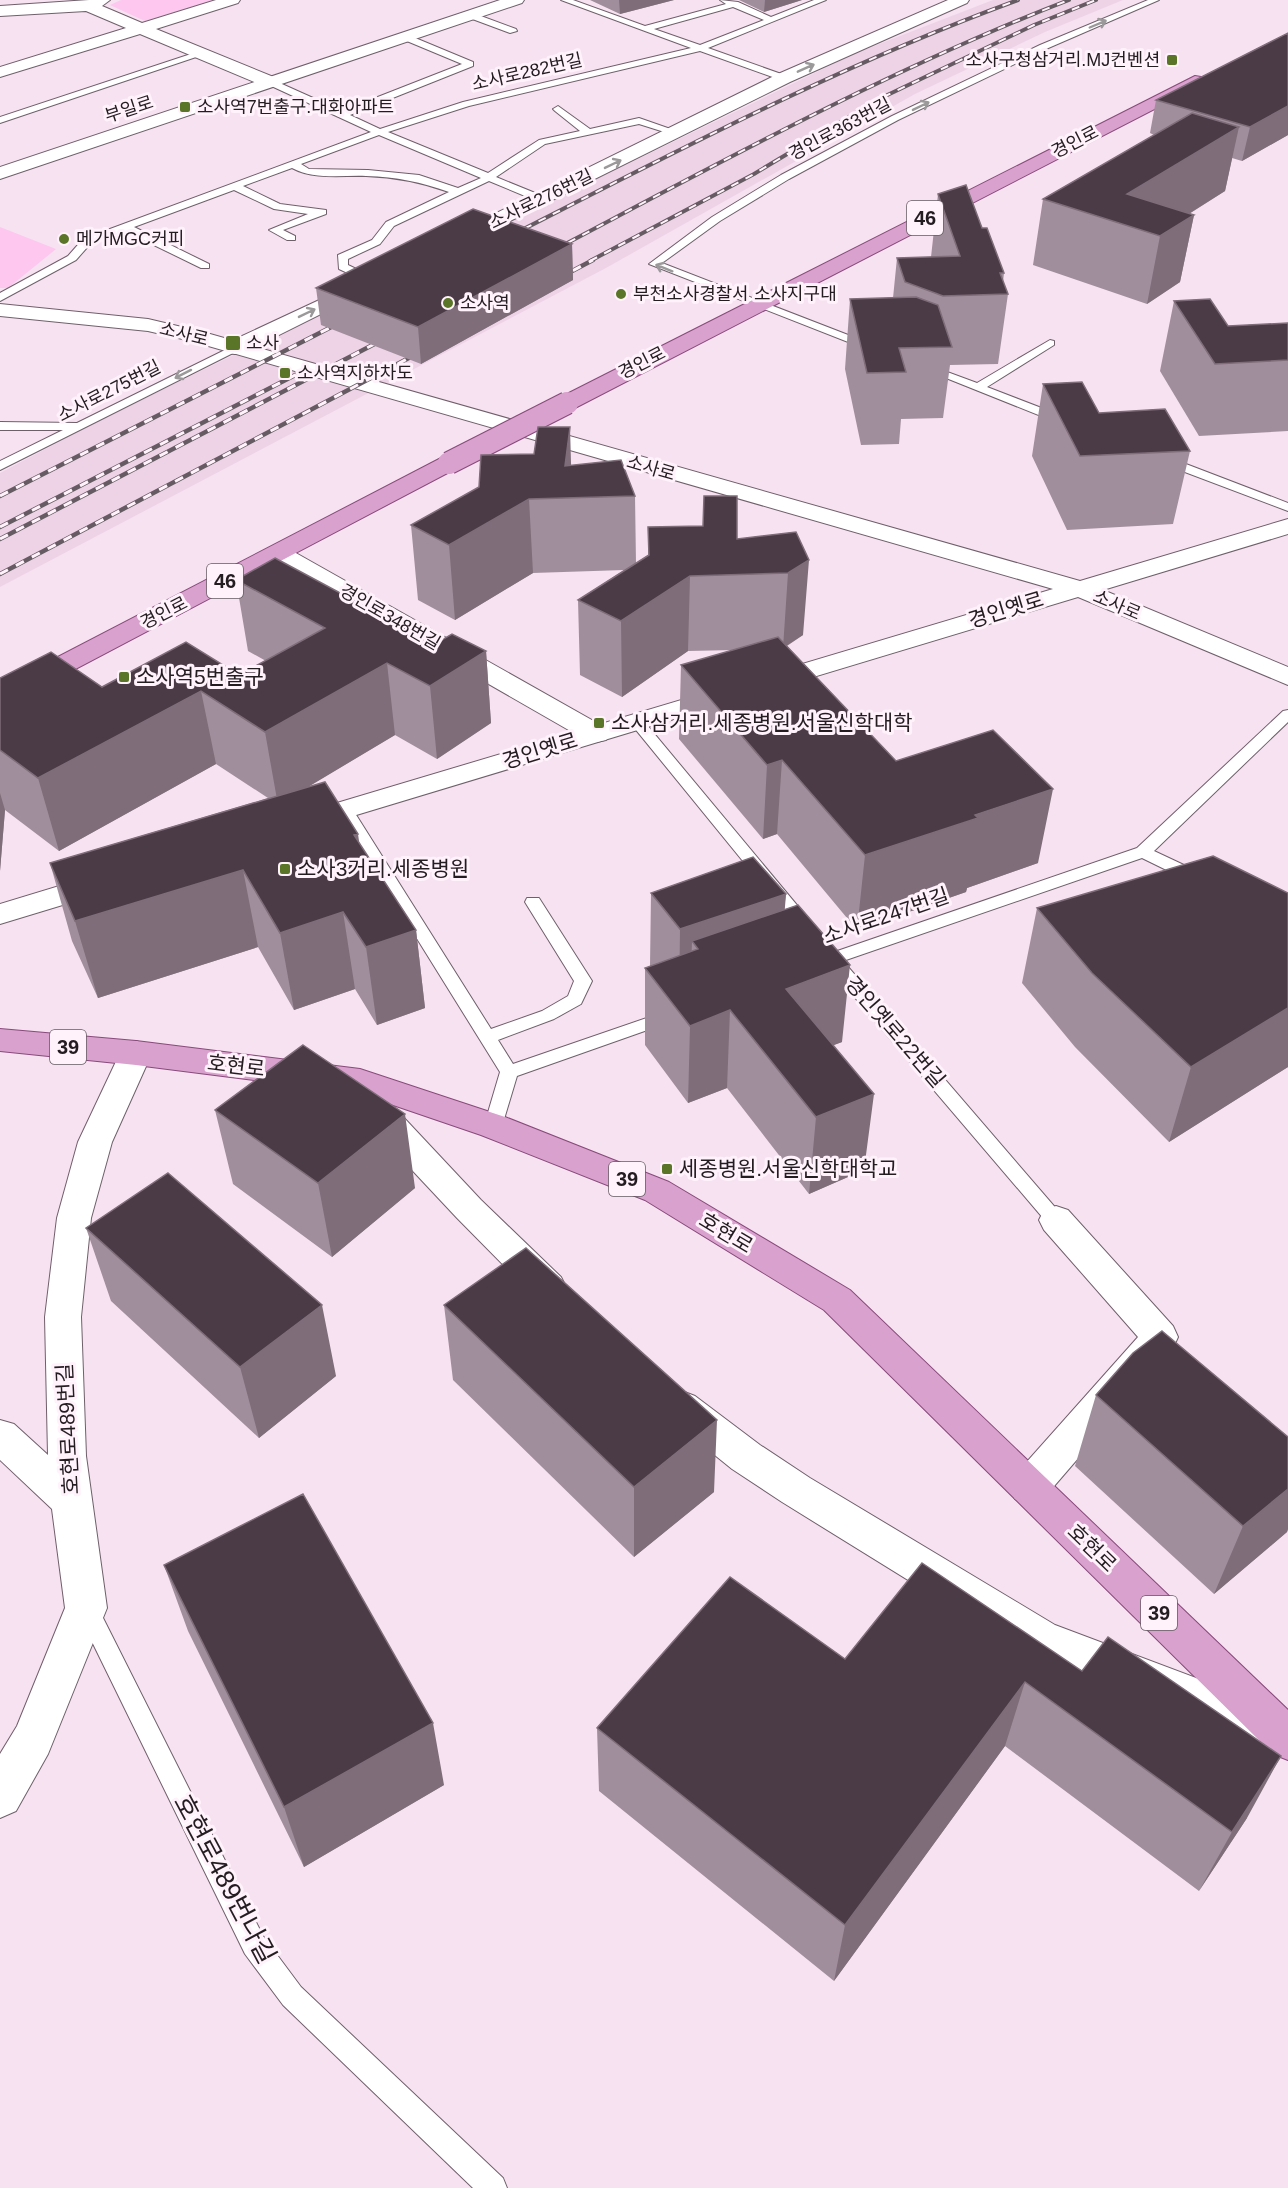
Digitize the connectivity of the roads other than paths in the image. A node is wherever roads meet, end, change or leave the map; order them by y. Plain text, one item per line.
1 (232, 0) edge
2 (516, 0) edge
3 (565, 0) edge
4 (724, 0) edge
5 (822, 0) edge
6 (962, 0) edge
7 (1155, 0) edge
8 (95, 3) edge
9 (735, 4) junction
10 (0, 11) edge
11 (470, 15) junction
12 (771, 20) junction
13 (142, 28) junction
14 (644, 29) junction
15 (513, 31) dead end
16 (405, 37) junction
17 (698, 49) junction
18 (202, 54) junction
19 (0, 72) edge
20 (1214, 72) edge
21 (784, 78) junction
22 (270, 82) junction
23 (558, 109) dead end
24 (341, 115) junction
25 (0, 120) edge
26 (379, 132) junction
27 (588, 132) junction
28 (677, 133) junction
29 (293, 164) junction
30 (0, 172) edge
31 (488, 178) junction
32 (234, 186) junction
33 (459, 192) junction
34 (541, 199) junction
35 (126, 227) junction
36 (291, 238) dead end
37 (446, 245) edge
38 (205, 266) dead end
39 (394, 271) edge
40 (373, 281) junction
41 (0, 298) edge
42 (757, 303) junction
43 (0, 310) edge
44 (1050, 343) dead end
45 (235, 348) junction
46 (879, 350) edge
47 (912, 363) edge
48 (978, 388) junction
49 (0, 426) edge
50 (81, 426) junction
51 (1077, 426) edge
52 (1155, 456) edge
53 (0, 466) edge
54 (1288, 507) edge
55 (1288, 526) edge
56 (278, 553) junction
57 (1078, 588) junction
58 (1288, 677) edge
59 (0, 698) edge
60 (1288, 714) edge
61 (637, 722) junction
62 (596, 734) junction
63 (345, 810) junction
64 (272, 832) edge
65 (1143, 852) junction
66 (125, 876) edge
67 (1215, 887) edge
68 (533, 902) dead end
69 (0, 914) edge
70 (824, 950) junction
71 (798, 971) edge
72 (687, 1010) edge
73 (487, 1037) junction
74 (0, 1040) edge
75 (136, 1053) junction
76 (509, 1072) junction
77 (360, 1081) junction
78 (493, 1126) junction
79 (1056, 1220) joint
80 (575, 1313) edge
81 (651, 1383) edge
82 (0, 1436) edge
83 (1029, 1487) junction
84 (71, 1501) junction
85 (86, 1608) junction
86 (1283, 1734) edge
87 (0, 1796) edge
88 (493, 2188) edge

1 - 13 street
2 - 11 street, 부일로
3 - 14 lane
4 - 9 lane
5 - 12 lane, 소사로282번길
21 -> 6 street, 소사로276번길
42 -> 7 lane, 경인로363번길
8 - 10 street
8 - 13 street
9 - 12 lane
9 - 14 lane
11 - 15 lane
11 - 16 street, 부일로
12 - 17 lane, 소사로282번길
13 - 18 street
13 - 19 street
14 - 17 lane
16 - 22 street, 부일로
16 - 24 lane
17 - 21 lane
17 - 26 lane, 소사로282번길
18 - 22 street
18 - 25 lane, 부일로
20 - 42 main road, 경인로 / 46
21 - 28 street, 소사로276번길
22 - 24 lane
22 - 30 street, 부일로
23 - 27 lane
24 - 26 lane
26 - 29 lane, 소사로282번길
26 - 31 lane
27 - 28 lane
27 - 31 lane, 소사로276번길
34 -> 28 street, 소사로276번길
29 - 32 lane, 소사로282번길
29 - 33 lane
31 - 33 lane, 소사로276번길
31 - 34 lane
32 - 35 lane, 소사로282번길
32 - 36 lane
33 - 40 lane, 소사로276번길
34 - 37 street, 소사로276번길
35 - 38 lane
35 - 41 lane, 소사로282번길
39 - 40 street
45 -> 40 street
42 - 46 lane
42 - 56 main road, 경인로 / 46, bridge
43 - 45 street, 소사로
44 - 48 lane
45 -> 50 lane, 소사로275번길
45 - 57 street, 소사로
47 - 48 lane
48 - 51 lane
49 - 50 lane
50 - 53 lane, 소사로275번길
52 - 54 lane
55 - 57 street, 경인옛로
56 - 59 main road, 경인로 / 46
56 - 62 street, 경인로348번길
57 - 58 street, 소사로
57 - 61 street, 경인옛로
60 - 65 lane, 소사로247번길
61 - 62 street, 경인옛로
61 - 70 lane, 경인옛로22번길
62 - 63 street, 경인옛로
63 - 64 street, 경인옛로
63 - 73 lane
65 - 67 lane
65 - 70 lane, 소사로247번길
66 - 69 street
68 - 73 lane
70 - 71 lane, 소사로247번길
70 - 79 lane, 경인옛로22번길
72 - 76 lane
73 - 76 lane
74 - 75 main road, 호현로 / 39
75 - 77 main road, 호현로 / 39
75 - 84 street, 호현로489번길
76 - 78 lane
77 - 78 main road, 호현로 / 39
77 - 80 street
78 - 83 main road, 호현로 / 39
79 - 83 street, 경인옛로22번길
81 - 86 street
82 - 84 street
83 - 86 main road, 호현로 / 39
84 - 85 street, 호현로489번길
85 - 87 street
85 - 88 lane, 호현로489번나길

